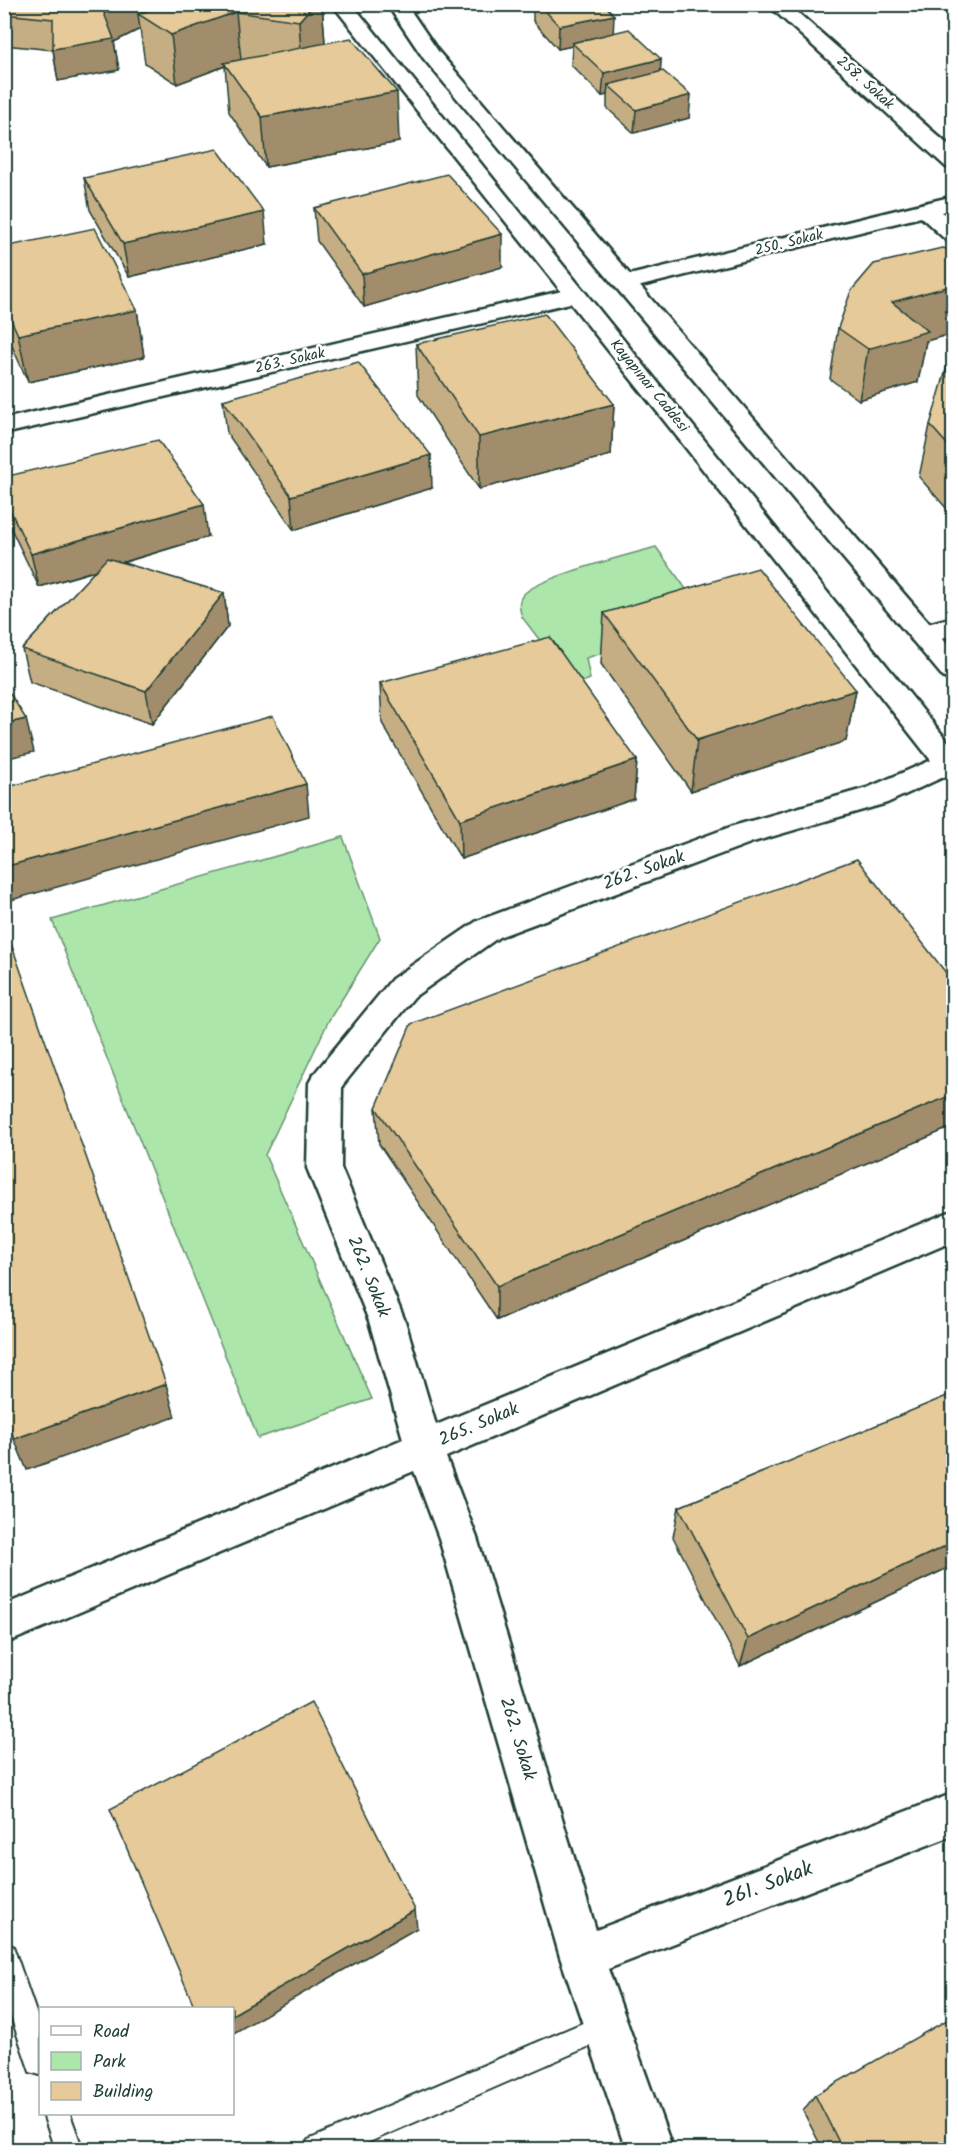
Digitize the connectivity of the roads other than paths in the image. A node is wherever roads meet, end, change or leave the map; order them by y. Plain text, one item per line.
1 (341, 4) edge
2 (396, 4) edge
3 (776, 4) edge
4 (954, 162) edge
5 (954, 202) edge
6 (927, 209) junction
7 (954, 235) edge
8 (625, 283) junction
9 (575, 295) junction
10 (4, 427) edge
11 (954, 626) edge
12 (922, 634) junction
13 (954, 671) edge
14 (951, 767) edge
15 (954, 1225) edge
16 (424, 1448) junction
17 (4, 1625) edge
18 (954, 1814) edge
19 (4, 1955) edge
20 (582, 1957) junction
21 (606, 2026) junction
22 (39, 2059) edge
23 (57, 2115) edge
24 (69, 2150) edge
25 (318, 2150) edge
26 (650, 2150) edge

1 - 9 street, Kayapınar Caddesi
2 - 8 street
3 - 4 street, 258. Sokak
5 - 6 street, 250. Sokak
6 - 7 street
6 - 8 street, 250. Sokak
8 - 12 street
9 - 10 street, 263. Sokak
9 - 14 street, Kayapınar Caddesi
11 - 12 street
12 - 13 street
14 - 16 street, 262. Sokak
15 - 16 street, 265. Sokak
16 - 17 street, 265. Sokak
16 - 20 street, 262. Sokak
18 - 20 street, 261. Sokak
19 - 22 lane
20 - 21 street, 262. Sokak
21 - 25 lane
21 - 26 street, 262. Sokak
23 - 24 lane

